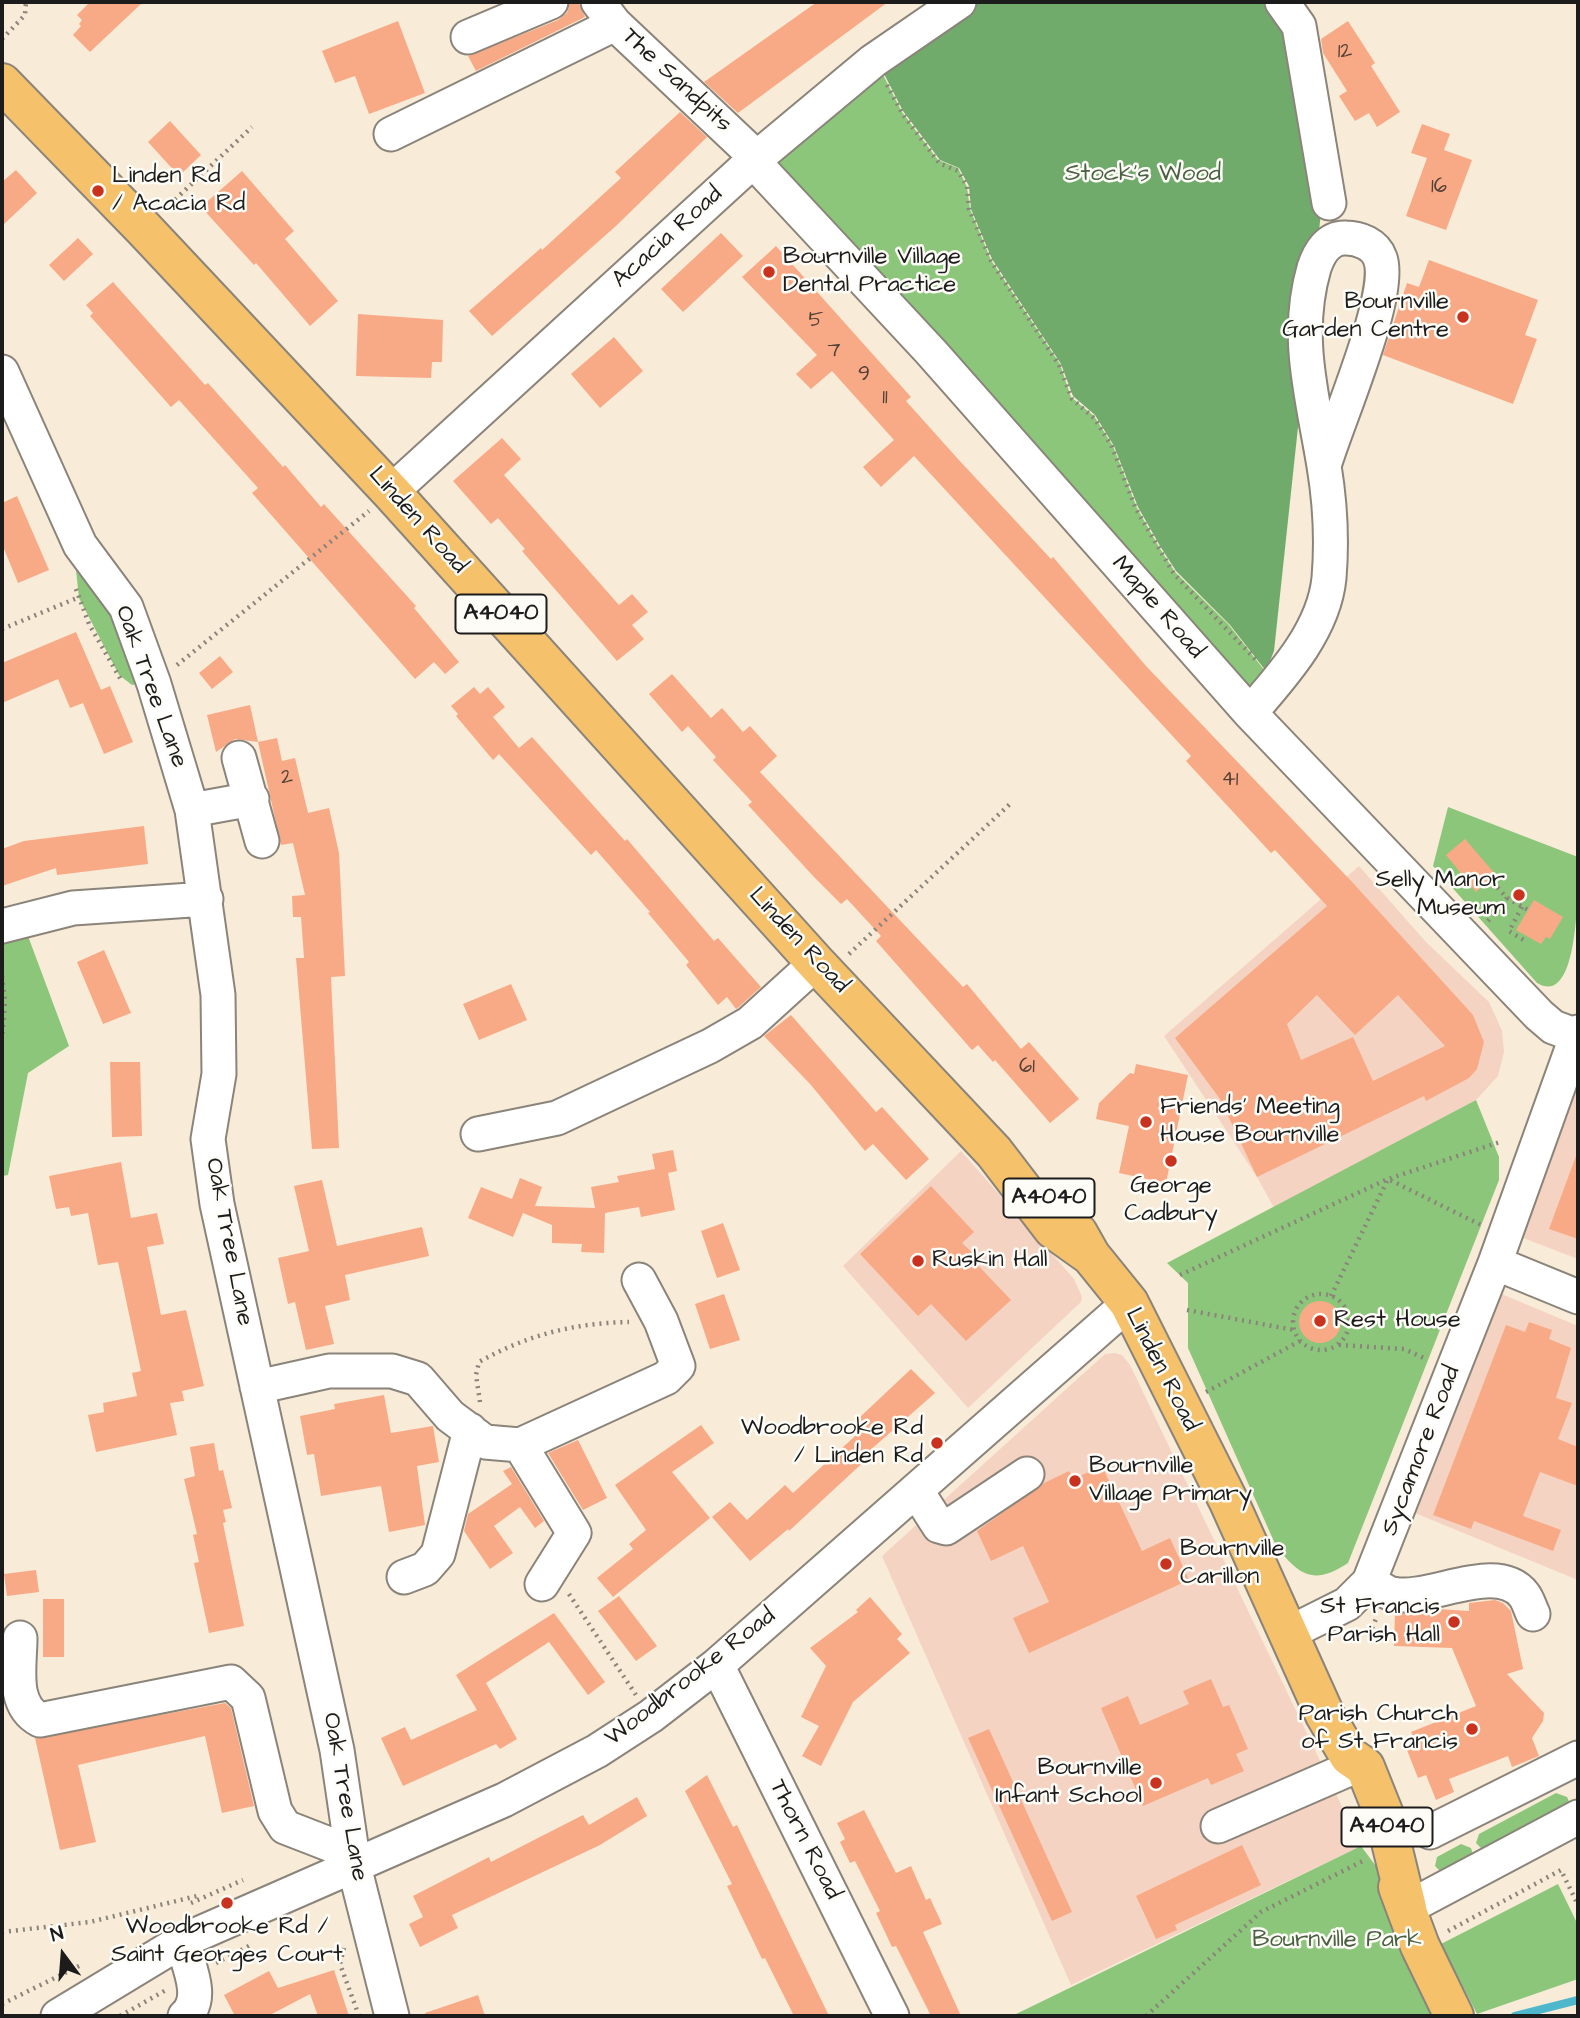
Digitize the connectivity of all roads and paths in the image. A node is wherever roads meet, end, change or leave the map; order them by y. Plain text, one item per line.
1 (26, 2) edge
2 (551, 2) edge
3 (959, 2) edge
4 (1282, 2) edge
5 (606, 13) edge
6 (467, 37) dead end
7 (2, 39) edge
8 (873, 61) junction
9 (2, 83) edge
10 (252, 127) dead end
11 (391, 134) dead end
12 (755, 159) junction
13 (1329, 204) dead end
14 (144, 229) junction
15 (2, 372) edge
16 (1324, 466) junction
17 (391, 492) junction
18 (80, 545) junction
19 (77, 598) junction
20 (2, 629) edge
21 (1279, 680) junction
22 (154, 684) junction
23 (1250, 713) junction
24 (239, 758) dead end
25 (252, 799) junction
26 (1010, 804) dead end
27 (192, 810) junction
28 (262, 841) dead end
29 (1491, 880) dead end
30 (1507, 898) junction
31 (206, 899) junction
32 (1522, 907) junction
33 (1528, 910) dead end
34 (2, 926) edge
35 (1483, 927) dead end
36 (1527, 942) dead end
37 (822, 968) junction
38 (2, 976) edge
39 (1577, 1034) edge
40 (2, 1040) edge
41 (478, 1134) dead end
42 (1500, 1142) dead end
43 (1388, 1178) junction
44 (1485, 1227) dead end
45 (1495, 1263) junction
46 (1180, 1275) dead end
47 (639, 1280) dead end
48 (1331, 1296) junction
49 (1578, 1297) edge
50 (1129, 1303) junction
51 (1187, 1310) dead end
52 (661, 1321) junction
53 (1294, 1330) junction
54 (1300, 1341) junction
55 (1338, 1345) junction
56 (1432, 1362) dead end
57 (257, 1387) junction
58 (1206, 1392) dead end
59 (477, 1436) junction
60 (520, 1445) junction
61 (1027, 1474) dead end
62 (916, 1490) junction
63 (404, 1577) dead end
64 (547, 1577) joint
65 (1369, 1582) junction
66 (1533, 1614) dead end
67 (1289, 1633) junction
68 (20, 1638) dead end
69 (717, 1665) junction
70 (651, 1716) junction
71 (1578, 1758) edge
72 (1349, 1762) junction
73 (1578, 1817) edge
74 (1219, 1826) dead end
75 (1430, 1832) dead end
76 (1370, 1857) dead end
77 (353, 1860) junction
78 (208, 1893) dead end
79 (1578, 1905) edge
80 (1407, 1908) junction
81 (2, 1932) edge
82 (182, 1941) junction
83 (1420, 1945) junction
84 (58, 2016) edge
85 (185, 2016) edge
86 (392, 2016) edge
87 (892, 2016) edge
88 (1146, 2016) edge
89 (1454, 2016) edge

1 - 7 path
2 - 6 street
3 - 8 street, Acacia Road
4 - 13 street
5 - 11 street
5 - 12 street, The Sandpits
8 - 12 street, Acacia Road
8 - 21 path
9 - 14 highway, Linden Road / A4040
10 - 14 path
12 - 17 street, Acacia Road
12 - 23 street, Maple Road
14 - 17 highway, Linden Road / A4040
15 - 18 street, Oak Tree Lane
16 - 16 street
16 - 21 street
17 - 22 path
17 - 37 highway, Linden Road / A4040
18 - 19 path
18 - 22 street, Oak Tree Lane
19 - 20 path
19 - 22 path
21 - 23 street
22 - 27 street, Oak Tree Lane
23 - 39 street, Maple Road
24 - 25 street
25 - 27 street
25 - 28 street
26 - 37 path
27 - 31 street, Oak Tree Lane
29 - 30 path
30 - 32 path
30 - 35 path
31 - 34 street
31 - 57 street, Oak Tree Lane
32 - 33 path
32 - 36 path
37 - 41 street
37 - 50 highway, Linden Road / A4040
38 - 40 path
39 - 45 street, Sycamore Road
42 - 43 path
43 - 44 path
43 - 46 path
43 - 48 path
45 - 49 street
45 - 65 street, Sycamore Road
47 - 52 street
48 - 53 path
48 - 55 path
50 - 62 street, Woodbrooke Road
50 - 67 highway, Linden Road / A4040
51 - 53 path
52 - 59 path
52 - 60 street
53 - 54 path
54 - 55 path
54 - 58 path
55 - 56 path
57 - 59 street
57 - 77 street, Oak Tree Lane
59 - 60 street
59 - 63 street
60 - 64 street
61 - 62 street
62 - 69 street, Woodbrooke Road
64 - 70 path
65 - 66 street
65 - 67 street, Sycamore Road
67 - 72 highway, Linden Road / A4040
68 - 77 street
69 - 70 street, Woodbrooke Road
69 - 87 street, Thorn Road
70 - 77 street, Woodbrooke Road
71 - 75 street
72 - 74 street
72 - 80 highway, Linden Road / A4040
73 - 80 street
76 - 88 path
77 - 82 street, Woodbrooke Road
77 - 86 street, Oak Tree Lane
78 - 81 path
79 - 83 path
80 - 83 highway, Linden Road / A4040
82 - 84 street, Woodbrooke Road
82 - 85 street
83 - 89 highway, Linden Road / A4040

